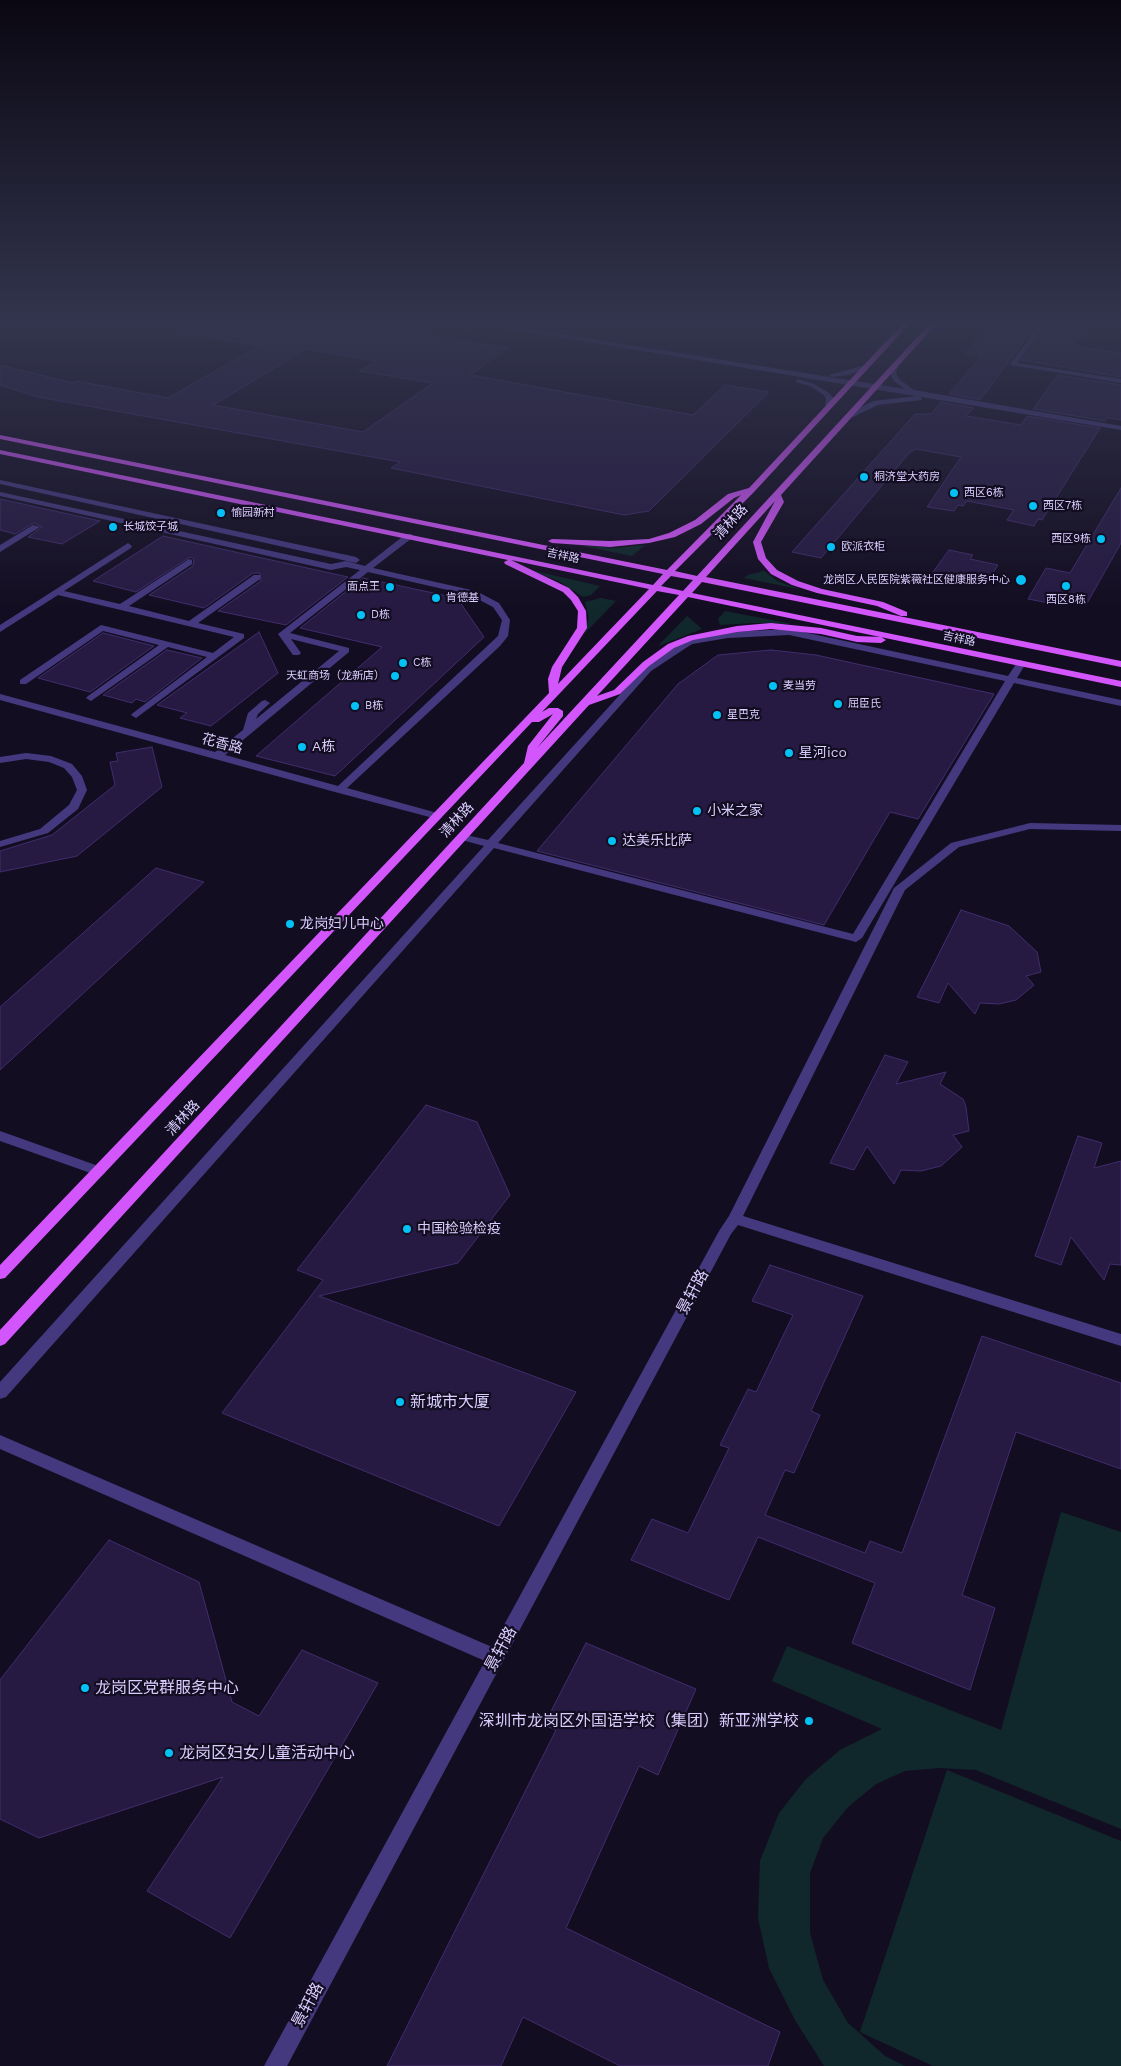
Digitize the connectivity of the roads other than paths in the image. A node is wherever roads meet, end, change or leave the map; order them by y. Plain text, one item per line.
1 (819, 416) edge
2 (848, 416) edge
3 (1050, 416) edge
4 (1121, 428) edge
5 (0, 437) edge
6 (0, 452) edge
7 (0, 482) edge
8 (751, 490) junction
9 (0, 494) edge
10 (777, 494) junction
11 (36, 527) dead end
12 (409, 536) junction
13 (502, 538) junction
14 (128, 546) dead end
15 (0, 549) edge
16 (486, 552) junction
17 (190, 562) dead end
18 (370, 566) junction
19 (670, 572) junction
20 (257, 577) dead end
21 (700, 578) junction
22 (656, 587) junction
23 (57, 592) junction
24 (686, 594) junction
25 (122, 607) junction
26 (921, 623) junction
27 (191, 624) junction
28 (0, 629) edge
29 (282, 634) junction
30 (914, 641) junction
31 (167, 644) junction
32 (296, 652) dead end
33 (215, 656) junction
34 (1021, 663) junction
35 (1121, 664) edge
36 (1012, 680) junction
37 (22, 682) dead end
38 (1121, 684) edge
39 (554, 694) junction
40 (0, 698) edge
41 (91, 698) dead end
42 (265, 703) dead end
43 (586, 703) junction
44 (1121, 703) edge
45 (136, 716) dead end
46 (523, 726) junction
47 (248, 730) junction
48 (216, 757) junction
49 (0, 760) edge
50 (529, 764) junction
51 (339, 790) junction
52 (437, 816) junction
53 (1121, 828) edge
54 (462, 837) junction
55 (0, 844) edge
56 (491, 844) junction
57 (0, 1136) edge
58 (99, 1171) junction
59 (730, 1225) junction
60 (0, 1274) edge
61 (0, 1340) edge
62 (1121, 1340) edge
63 (0, 1393) edge
64 (0, 1442) edge
65 (496, 1657) junction
66 (275, 2066) edge

1 - 8 main road, 清林路
2 - 10 main road, 清林路
3 - 4 street
5 - 13 main road, 吉祥路
6 - 12 main road, 吉祥路
7 - 18 street
8 - 13 main road
8 - 19 main road, 清林路
9 - 18 street
10 - 21 main road, 清林路
10 - 26 main road
11 - 15 street
12 - 16 main road, 吉祥路
12 - 18 street
13 - 19 main road, 吉祥路
14 - 23 street
16 - 22 main road, 吉祥路
16 - 39 main road
17 - 25 street
18 - 29 street
18 - 51 street
19 - 21 main road, 吉祥路
19 - 22 main road, 清林路
20 - 27 street
21 - 24 main road, 清林路
21 - 26 main road, 吉祥路
22 - 24 main road, 吉祥路
22 - 39 main road, 清林路
23 - 25 street
23 - 28 street
24 - 30 main road, 吉祥路
24 - 43 main road, 清林路
25 - 27 street
26 - 35 main road, 吉祥路
27 - 33 street
29 - 32 street
29 - 47 street
30 - 34 main road, 吉祥路
30 - 43 main road
31 - 33 street
31 - 37 street
31 - 41 street
33 - 45 street
34 - 36 street
34 - 38 main road, 吉祥路
36 - 44 street
36 - 56 street
36 - 56 street
39 - 46 main road, 清林路
40 - 48 street, 花香路
42 - 47 street
43 - 50 main road, 清林路
46 - 50 main road
46 - 52 main road, 清林路
47 - 48 street
48 - 51 street, 花香路
49 - 55 street
50 - 54 main road, 清林路
51 - 52 street, 花香路
52 - 58 main road, 清林路
53 - 59 street, 景轩路
54 - 56 street
54 - 61 main road, 清林路
56 - 63 street
57 - 58 street
58 - 60 main road, 清林路
59 - 62 street
59 - 65 street, 景轩路
64 - 65 street
65 - 66 street, 景轩路

